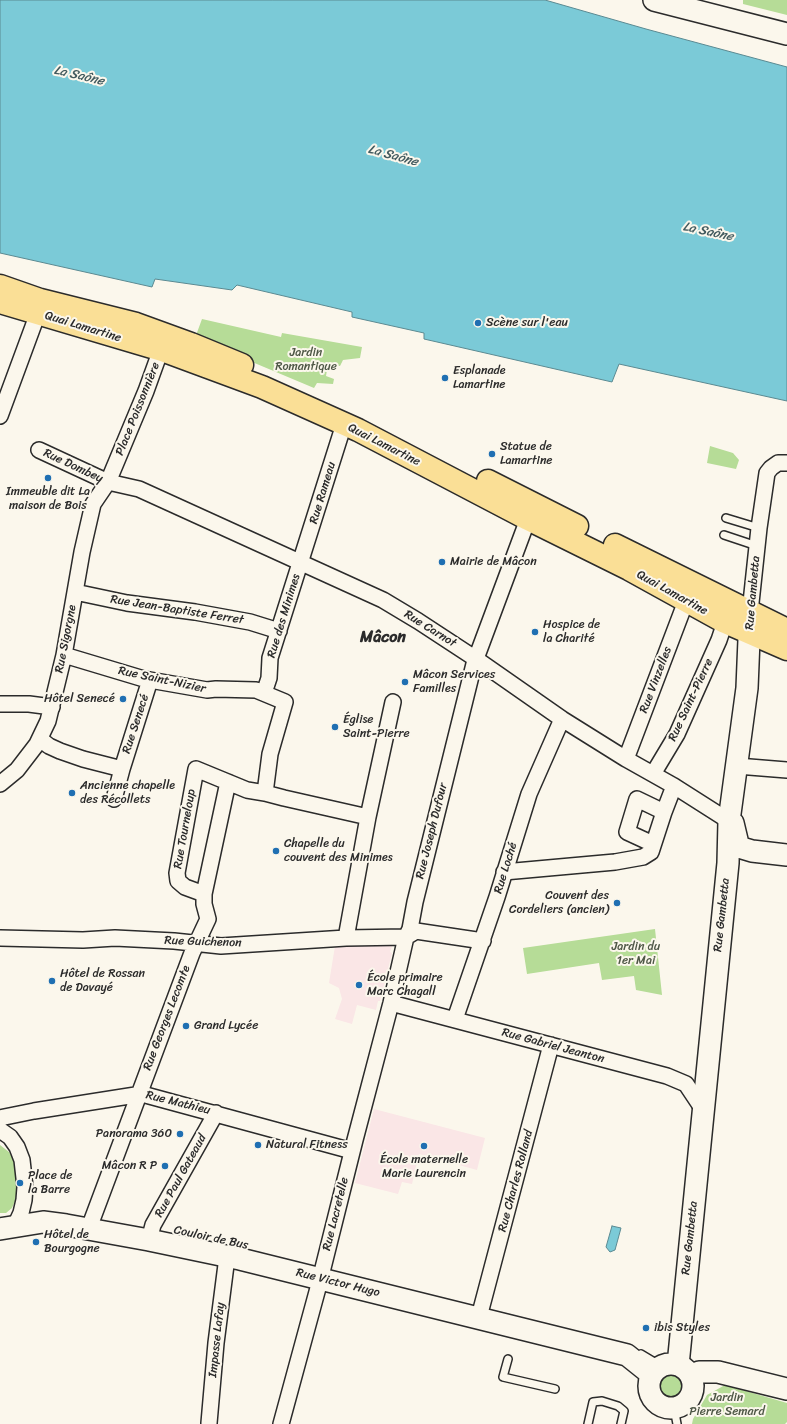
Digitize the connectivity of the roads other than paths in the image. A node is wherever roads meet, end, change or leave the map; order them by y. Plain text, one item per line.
1 (654, 0) edge
2 (787, 34) edge
3 (0, 275) edge
4 (0, 286) edge
5 (0, 302) edge
6 (39, 307) junction
7 (136, 324) junction
8 (164, 343) junction
9 (0, 416) edge
10 (344, 424) junction
11 (38, 450) dead end
12 (787, 463) edge
13 (109, 481) junction
14 (726, 518) dead end
15 (528, 519) junction
16 (758, 528) junction
17 (724, 535) dead end
18 (757, 546) junction
19 (301, 562) junction
20 (629, 569) junction
21 (75, 592) junction
22 (686, 601) junction
23 (748, 614) junction
24 (725, 622) junction
25 (787, 630) edge
26 (279, 631) junction
27 (787, 639) edge
28 (787, 650) edge
29 (64, 655) junction
30 (476, 659) junction
31 (150, 680) junction
32 (264, 693) junction
33 (393, 702) dead end
34 (0, 704) edge
35 (52, 708) junction
36 (562, 719) junction
37 (40, 739) junction
38 (626, 759) junction
39 (737, 766) junction
40 (122, 769) junction
41 (787, 770) edge
42 (653, 774) junction
43 (228, 782) junction
44 (0, 784) edge
45 (674, 786) junction
46 (265, 793) junction
47 (114, 799) dead end
48 (664, 812) junction
49 (368, 816) junction
50 (730, 818) junction
51 (653, 844) junction
52 (752, 851) junction
53 (787, 855) edge
54 (728, 863) junction
55 (504, 872) junction
56 (204, 894) junction
57 (406, 937) junction
58 (0, 938) edge
59 (346, 938) junction
60 (482, 941) junction
61 (196, 944) junction
62 (391, 1003) junction
63 (455, 1019) junction
64 (552, 1045) junction
65 (138, 1094) junction
66 (702, 1108) junction
67 (216, 1113) junction
68 (0, 1118) edge
69 (0, 1130) edge
70 (352, 1151) junction
71 (89, 1226) junction
72 (6, 1227) edge
73 (150, 1238) junction
74 (227, 1257) junction
75 (321, 1276) junction
76 (436, 1300) dead end
77 (481, 1312) junction
78 (508, 1359) dead end
79 (671, 1371) junction
80 (554, 1389) dead end
81 (787, 1389) edge
82 (675, 1416) edge
83 (209, 1423) dead end
84 (281, 1424) edge
85 (588, 1424) edge
86 (621, 1424) edge

1 - 2 street
3 - 7 main road
4 - 6 main road, Quai Lamartine
5 - 6 main road, Quai Lamartine
6 - 7 main road, Quai Lamartine
6 - 8 main road, Quai Lamartine
6 - 9 street
7 - 8 main road, Quai Lamartine
8 - 10 main road, Quai Lamartine
8 - 13 street, Place Poissonnière
8 - 23 main road, Quai Lamartine
10 - 15 main road, Quai Lamartine
10 - 19 street, Rue Rameau
11 - 13 street, Rue Dombey
12 - 16 street, Rue Gambetta
13 - 19 street, Rue Carnot
13 - 21 street, Rue Sigorgne
14 - 16 lane
15 - 20 main road, Quai Lamartine
15 - 30 street, Rue Joseph Dufour
16 - 18 street, Rue Gambetta
17 - 18 lane
18 - 23 street, Rue Gambetta
19 - 26 street, Rue des Minimes
19 - 30 street, Rue Carnot
20 - 22 main road, Quai Lamartine
20 - 23 street
21 - 26 street, Rue Jean-Baptiste Ferret
21 - 29 street, Rue Sigorgne
22 - 24 main road, Quai Lamartine
22 - 38 street, Rue Vinzelles
23 - 24 main road, Quai Lamartine
23 - 25 main road
23 - 27 street
23 - 28 main road
23 - 39 street, Rue Gambetta
24 - 42 street, Rue Saint-Pierre
26 - 32 street, Rue des Minimes
29 - 31 street, Rue Saint-Nizier
29 - 35 street, Rue Sigorgne
30 - 36 street, Rue Carnot
30 - 57 street, Rue Joseph Dufour
31 - 32 street, Rue Saint-Nizier
31 - 40 street, Rue Senecé
32 - 46 street, Rue Saint-Nizier
33 - 49 street
34 - 35 street
35 - 37 street, Rue Sigorgne
36 - 38 street, Rue Carnot
36 - 55 street, Rue Loché
37 - 40 street, Rue Senecé
37 - 44 street, Rue Sigorgne
38 - 42 street, Rue Carnot
39 - 41 street
39 - 50 street, Rue Gambetta
40 - 47 street, Rue Senecé
42 - 45 street, Rue Carnot
43 - 46 street
43 - 56 street
43 - 56 street, Rue Tourneloup
45 - 48 street
45 - 50 street, Rue Carnot
46 - 49 street
48 - 51 street
48 - 51 street
49 - 59 street
50 - 52 street
50 - 54 street, Rue Gambetta
51 - 55 street
52 - 53 street
52 - 54 street
54 - 66 street, Rue Gambetta
55 - 60 street, Rue Loché
56 - 61 street
57 - 59 street, Rue Guichenon
57 - 60 street, Rue Guichenon
57 - 62 street, Rue Joseph Dufour
58 - 61 street, Rue Guichenon
59 - 61 street, Rue Guichenon
60 - 63 street, Rue Loché
61 - 65 street, Rue Georges Lecomte
62 - 63 street, Rue Gabriel Jeanton
62 - 70 street, Rue Lacretelle
63 - 64 street, Rue Gabriel Jeanton
64 - 66 street, Rue Gabriel Jeanton
64 - 77 street, Rue Charles Rolland
65 - 67 street, Rue Mathieu
65 - 68 street, Rue Mathieu
65 - 71 street, Rue Georges Lecomte
66 - 79 street, Rue Gambetta
67 - 70 street, Rue Mathieu
67 - 73 street, Rue Paul Gateaud
69 - 72 street
70 - 75 street, Rue Lacretelle
71 - 72 street, Rue Victor Hugo
71 - 73 street, Rue Victor Hugo
73 - 74 street, Rue Victor Hugo
73 - 75 lane, Couloir de Bus
74 - 75 street, Rue Victor Hugo
74 - 83 street, Impasse Lafay
75 - 76 lane, Couloir de Bus
75 - 77 street, Rue Victor Hugo
75 - 84 street, Rue Lacretelle
77 - 79 street, Rue Victor Hugo
78 - 80 lane
79 - 81 street
79 - 82 street
79 - 82 street
85 - 86 lane

